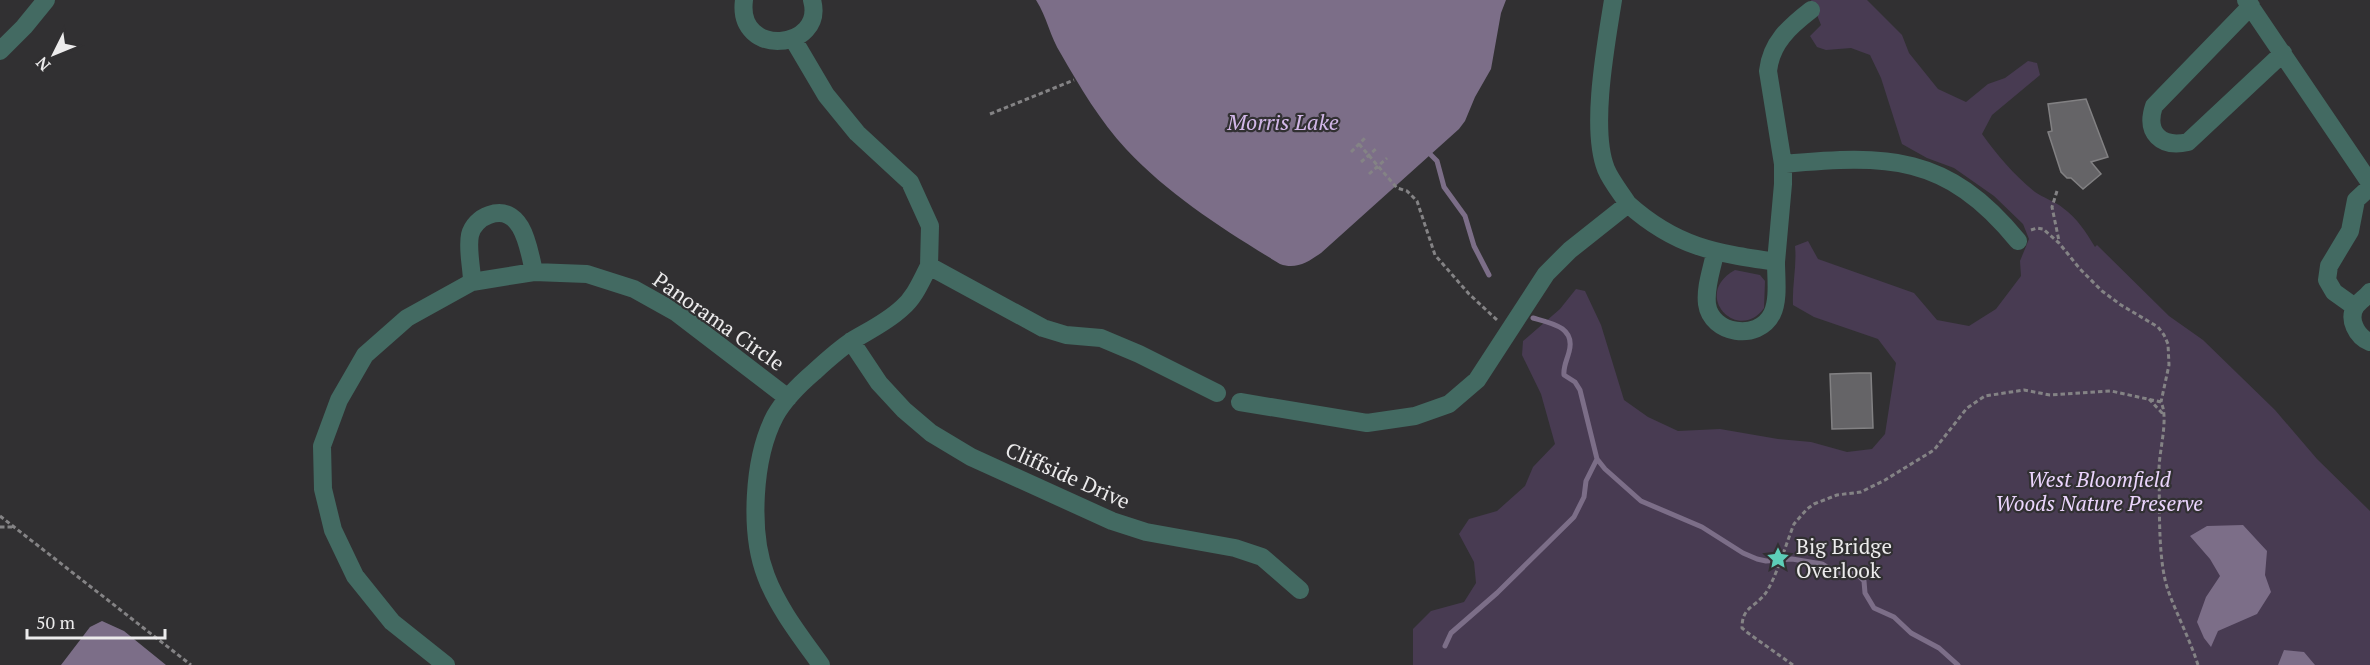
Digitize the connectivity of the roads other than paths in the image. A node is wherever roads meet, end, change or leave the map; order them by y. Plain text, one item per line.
1 (46, 0) edge
2 (744, 0) edge
3 (812, 0) edge
4 (1613, 0) edge
5 (2249, 3) edge
6 (1811, 10) dead end
7 (794, 39) junction
8 (0, 51) edge
9 (2283, 53) junction
10 (1782, 164) junction
11 (2370, 185) edge
12 (1628, 204) junction
13 (2017, 240) road end
14 (1715, 253) junction
15 (1776, 262) junction
16 (929, 266) junction
17 (534, 272) junction
18 (472, 282) junction
19 (2370, 292) edge
20 (2355, 307) junction
21 (851, 341) junction
22 (2370, 342) edge
23 (1217, 393) dead end
24 (788, 398) junction
25 (1240, 402) dead end
26 (1300, 590) dead end
27 (446, 665) edge
28 (821, 665) edge

1 - 8 street
2 - 7 street
3 - 7 street
4 - 12 street
5 - 9 street
5 - 9 street
6 - 10 street
7 - 16 street
9 - 11 street
10 - 13 street
10 - 15 street
11 - 20 street
12 - 14 street
12 - 25 street
14 - 15 street
14 - 15 street
16 - 21 street
16 - 23 street
17 - 18 street, Panorama Circle
17 - 18 street
17 - 24 street, Panorama Circle
18 - 27 street, Panorama Circle
19 - 20 street
20 - 22 street
21 - 24 street
21 - 26 street, Cliffside Drive
24 - 28 street

